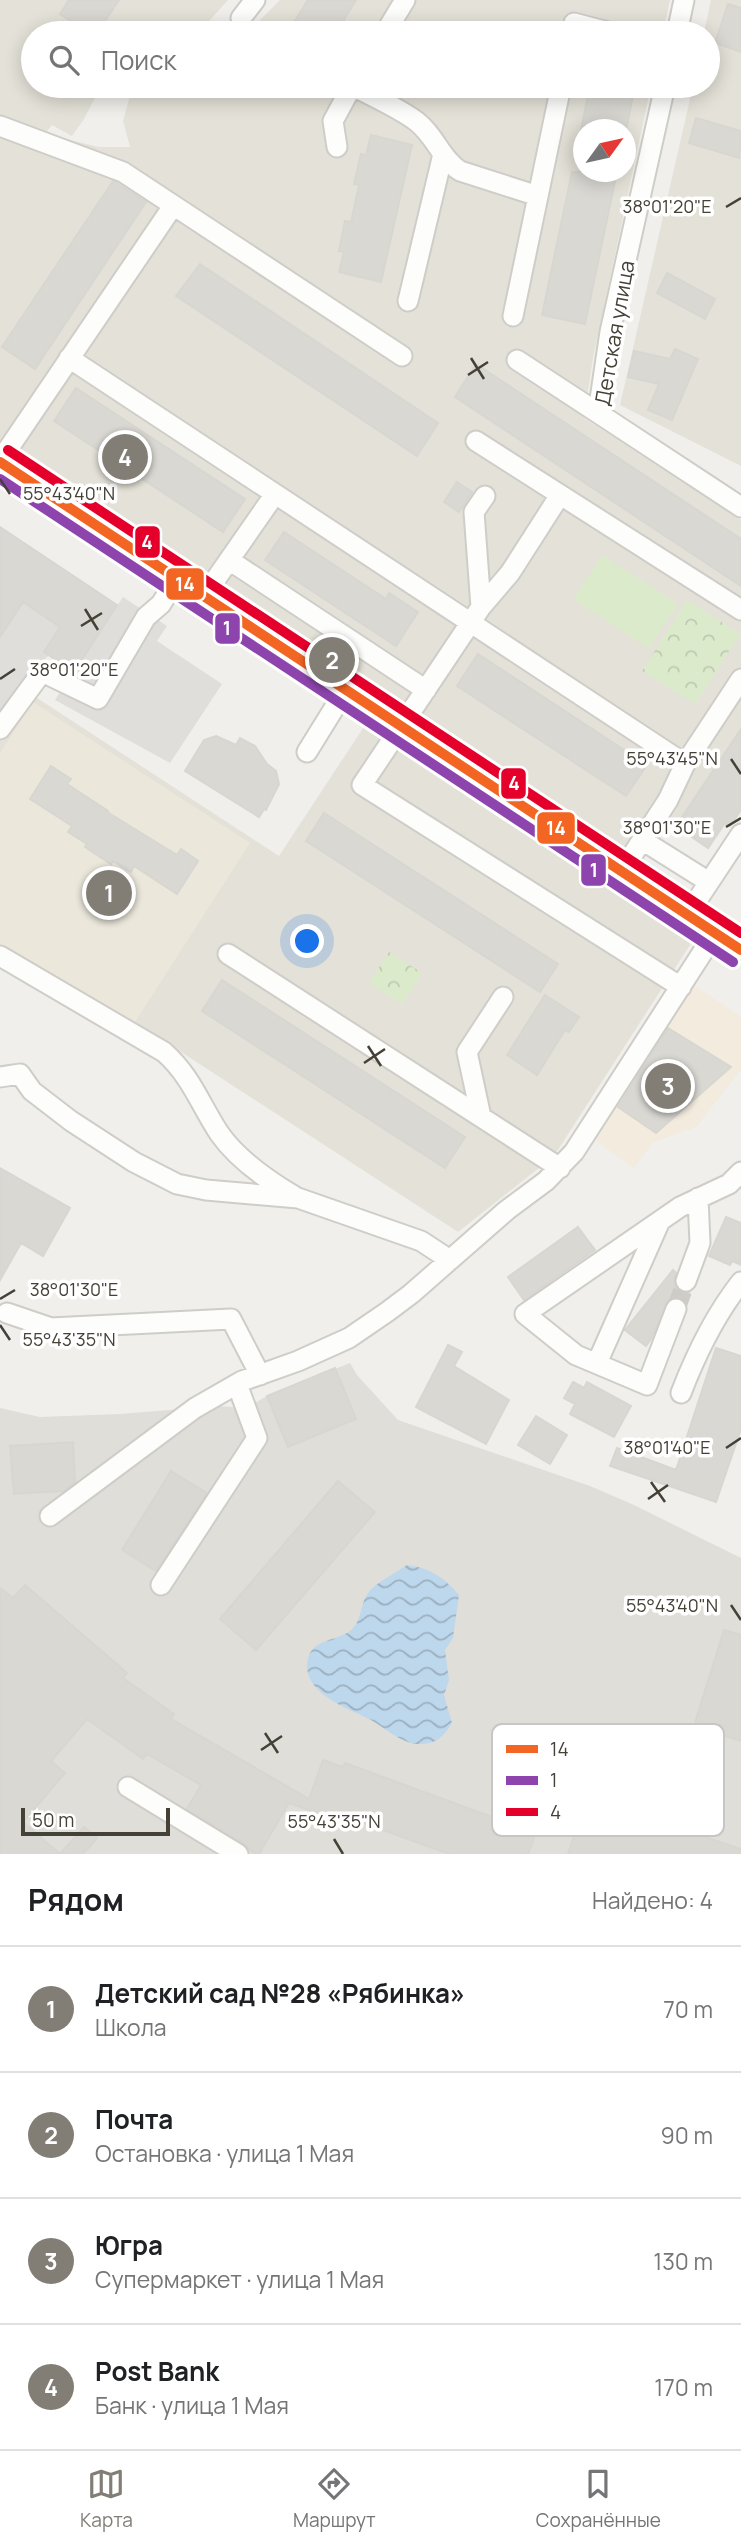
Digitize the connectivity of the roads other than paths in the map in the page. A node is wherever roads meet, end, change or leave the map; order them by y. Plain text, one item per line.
1 (256, 0) edge
2 (405, 0) edge
3 (684, 0) edge
4 (241, 18) dead end
5 (392, 21) edge
6 (680, 21) edge
7 (345, 98) edge
8 (374, 98) edge
9 (558, 98) edge
10 (662, 98) edge
11 (0, 126) edge
12 (338, 147) dead end
13 (443, 154) junction
14 (538, 196) junction
15 (173, 206) junction
16 (408, 301) dead end
17 (513, 316) dead end
18 (402, 356) dead end
19 (69, 358) junction
20 (517, 360) dead end
21 (598, 414) junction
22 (476, 441) dead end
23 (0, 461) edge
24 (275, 494) junction
25 (560, 495) junction
26 (485, 496) dead end
27 (741, 507) edge
28 (229, 560) junction
29 (177, 578) junction
30 (204, 596) junction
31 (741, 610) edge
32 (476, 615) junction
33 (741, 679) edge
34 (346, 689) junction
35 (426, 690) junction
36 (401, 726) junction
37 (0, 729) edge
38 (307, 752) dead end
39 (685, 764) junction
40 (741, 834) edge
41 (642, 840) junction
42 (622, 871) junction
43 (709, 882) junction
44 (688, 914) junction
45 (715, 933) junction
46 (741, 950) edge
47 (228, 954) dead end
48 (0, 956) edge
49 (681, 987) junction
50 (503, 997) dead end
51 (0, 1077) edge
52 (481, 1117) junction
53 (560, 1168) junction
54 (737, 1182) edge
55 (298, 1198) junction
56 (698, 1199) junction
57 (660, 1220) junction
58 (450, 1260) junction
59 (686, 1281) tunnel mouth
60 (741, 1282) edge
61 (676, 1309) tunnel mouth
62 (7, 1313) dead end
63 (597, 1363) junction
64 (260, 1375) junction
65 (237, 1384) junction
66 (681, 1393) dead end
67 (50, 1516) dead end
68 (161, 1585) dead end
69 (128, 1787) dead end
70 (238, 1854) edge

1 - 4 street
2 - 5 street
3 - 6 street
7 - 12 street
8 - 13 street
9 - 14 street
10 - 21 street, Детская улица
11 - 15 street
13 - 14 street
13 - 16 street
14 - 17 street
15 - 18 street
15 - 19 street
19 - 23 street
19 - 24 street
20 - 21 street
21 - 27 street, Детская улица
22 - 25 street
23 - 29 street
24 - 28 street
24 - 32 street
25 - 31 street
25 - 32 street
26 - 32 street
28 - 30 street
28 - 35 street
29 - 30 street
29 - 37 street
30 - 34 street
32 - 35 street
32 - 39 street
33 - 39 street
34 - 36 street
34 - 38 street
35 - 36 street
36 - 42 street
36 - 49 street
39 - 41 street
40 - 43 street
41 - 42 street
41 - 43 street
42 - 44 street
43 - 44 street
44 - 45 street
45 - 46 street
45 - 49 street
47 - 52 street
48 - 55 street
49 - 53 street
50 - 52 street
51 - 55 street
52 - 53 street
53 - 58 street
54 - 56 street
55 - 58 street
56 - 57 street
56 - 59 street
57 - 63 street
57 - 63 street
58 - 64 street
60 - 66 street
61 - 63 street
62 - 64 street
64 - 65 street
65 - 67 street
65 - 68 street
69 - 70 street

